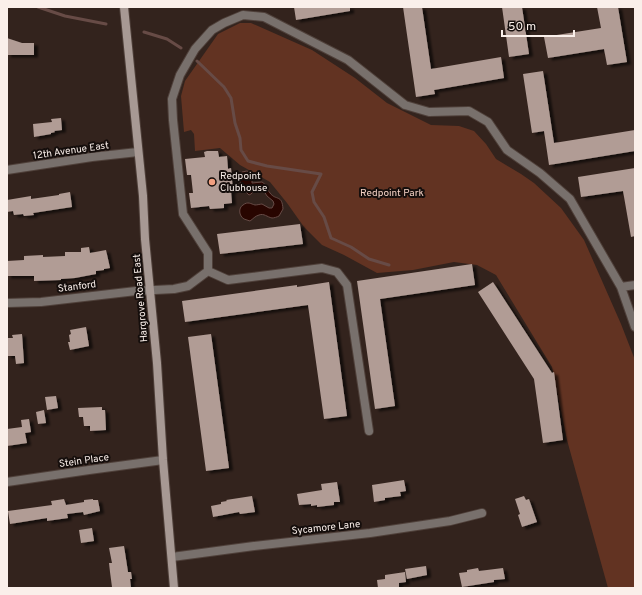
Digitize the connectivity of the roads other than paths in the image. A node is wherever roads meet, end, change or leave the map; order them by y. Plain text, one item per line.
1 (124, 7) edge
2 (240, 7) edge
3 (243, 15) junction
4 (138, 152) junction
5 (7, 170) edge
6 (208, 271) junction
7 (635, 285) edge
8 (621, 287) junction
9 (150, 290) junction
10 (7, 303) edge
11 (635, 327) edge
12 (369, 431) dead end
13 (163, 460) junction
14 (7, 482) edge
15 (482, 512) dead end
16 (172, 557) junction
17 (174, 588) edge

1 - 4 main road, Hargrove Road East
2 - 3 street
3 - 6 street
3 - 8 street
4 - 5 street, 12th Avenue East
4 - 9 main road, Hargrove Road East
6 - 9 street, Stanford
6 - 12 street
7 - 8 street
8 - 11 street
9 - 10 street, Stanford
9 - 13 main road, Hargrove Road East
13 - 14 street, Stein Place
13 - 16 main road, Hargrove Road East
15 - 16 street, Sycamore Lane
16 - 17 main road, Hargrove Road East

